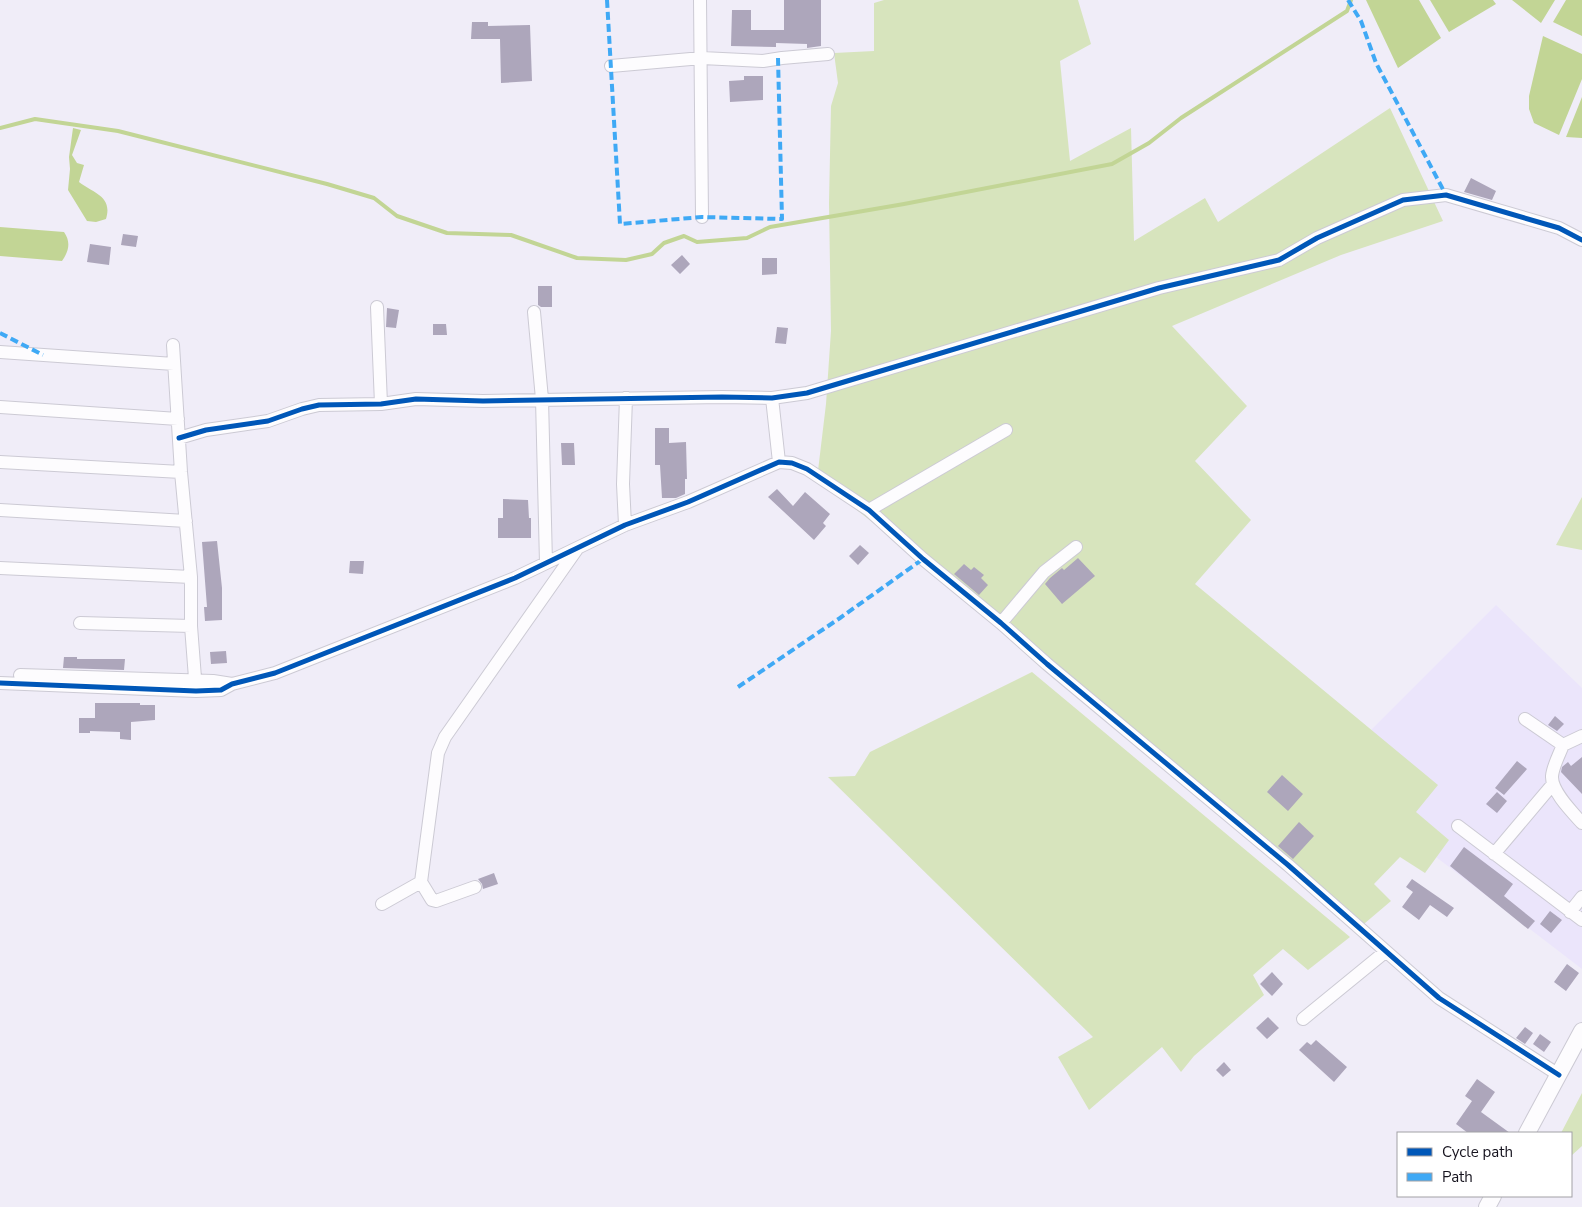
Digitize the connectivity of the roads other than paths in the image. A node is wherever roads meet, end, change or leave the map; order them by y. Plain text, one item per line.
1 (700, 0) edge
2 (828, 54) dead end
3 (702, 58) junction
4 (611, 66) dead end
5 (702, 217) dead end
6 (1582, 240) edge
7 (377, 307) dead end
8 (534, 312) dead end
9 (173, 345) dead end
10 (0, 352) edge
11 (174, 364) junction
12 (626, 398) junction
13 (772, 398) junction
14 (542, 399) junction
15 (382, 404) junction
16 (0, 407) edge
17 (178, 419) junction
18 (1006, 430) dead end
19 (179, 438) junction
20 (0, 462) edge
21 (779, 462) junction
22 (181, 472) junction
23 (0, 510) edge
24 (870, 510) junction
25 (186, 521) junction
26 (625, 525) junction
27 (1076, 547) dead end
28 (577, 549) junction
29 (546, 563) junction
30 (0, 568) edge
31 (192, 577) junction
32 (80, 623) dead end
33 (1001, 623) junction
34 (191, 626) junction
35 (0, 675) edge
36 (0, 683) edge
37 (195, 686) junction
38 (1525, 719) dead end
39 (1582, 736) edge
40 (1563, 746) junction
41 (1553, 784) junction
42 (1582, 822) edge
43 (1458, 826) dead end
44 (1494, 854) junction
45 (421, 882) junction
46 (475, 887) dead end
47 (1582, 897) edge
48 (382, 904) dead end
49 (1570, 912) junction
50 (1582, 920) edge
51 (1385, 952) junction
52 (1303, 1019) dead end
53 (1582, 1031) edge
54 (1559, 1075) junction
55 (1528, 1132) edge

1 - 3 street
2 - 3 street
3 - 4 street
3 - 5 street
6 - 13 street
7 - 15 street
8 - 14 street
9 - 11 street
10 - 11 street
11 - 17 street
12 - 13 street
12 - 14 street
12 - 26 street
13 - 21 street
14 - 15 street
14 - 29 street
15 - 19 street
16 - 17 street
17 - 19 street
18 - 24 street
19 - 22 street
20 - 22 street
21 - 24 street
21 - 26 street
22 - 25 street
23 - 25 street
24 - 33 street
25 - 31 street
26 - 28 street
27 - 33 street
28 - 29 street
28 - 45 street
29 - 37 street
30 - 31 street
31 - 34 street
32 - 34 street
33 - 51 street
34 - 37 street
35 - 37 street
36 - 37 street
38 - 40 street
39 - 40 street
40 - 41 street
41 - 42 street
41 - 44 street
43 - 44 street
44 - 49 street
45 - 46 street
45 - 48 street
47 - 49 street
49 - 50 street
51 - 52 street
51 - 54 street
53 - 54 main road
54 - 55 main road

